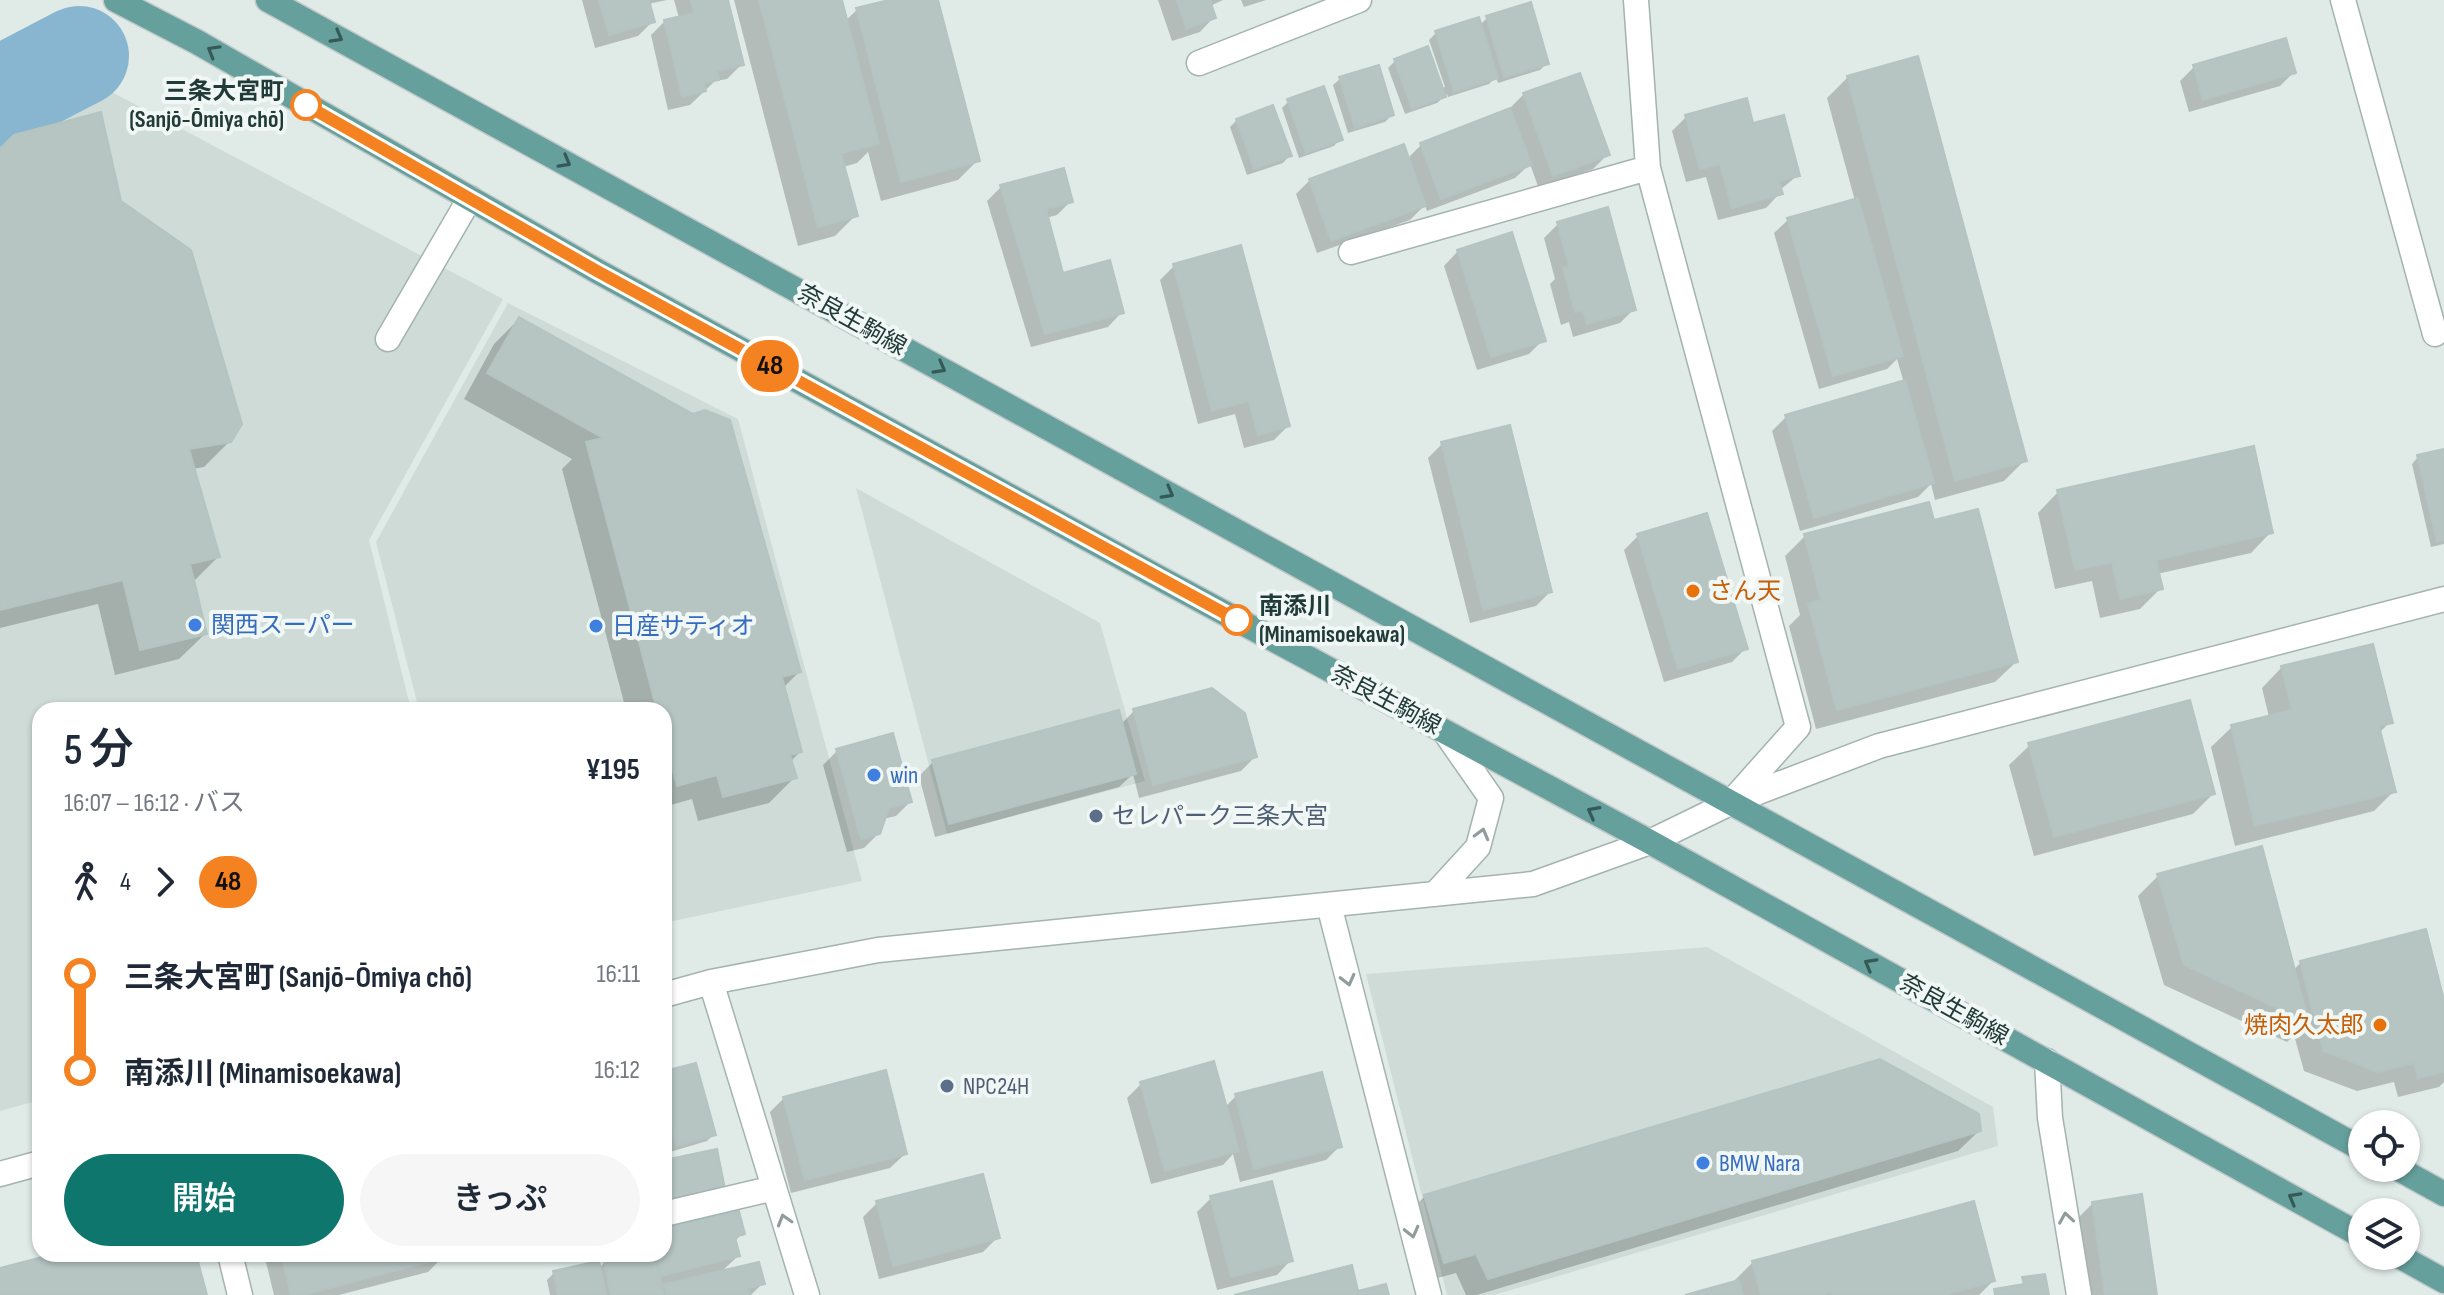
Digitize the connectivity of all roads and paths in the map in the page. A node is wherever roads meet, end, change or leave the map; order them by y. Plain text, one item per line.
1 (116, 0) edge
2 (268, 0) edge
3 (1359, 0) edge
4 (1636, 0) edge
5 (2343, 0) edge
6 (1199, 63) dead end
7 (1648, 168) junction
8 (470, 198) junction
9 (1351, 252) dead end
10 (2435, 334) dead end
11 (388, 339) dead end
12 (2444, 599) edge
13 (1445, 732) junction
14 (1732, 802) junction
15 (1650, 842) junction
16 (1435, 894) junction
17 (1329, 905) junction
18 (711, 982) junction
19 (672, 993) edge
20 (2047, 1061) junction
21 (2348, 1141) edge
22 (32, 1165) edge
23 (0, 1174) edge
24 (2420, 1181) edge
25 (774, 1188) junction
26 (2444, 1194) edge
27 (672, 1212) edge
28 (2348, 1228) edge
29 (232, 1262) edge
30 (2420, 1268) edge
31 (2444, 1281) edge
32 (240, 1295) edge
33 (807, 1295) edge
34 (1429, 1295) edge
35 (2079, 1295) edge

8 -> 1 main road, 奈良生駒線
2 -> 14 main road, 奈良生駒線
3 - 6 street
4 - 7 street
5 - 10 street
7 - 9 street
7 - 14 street
8 - 11 street
8 - 13 main road, 奈良生駒線
12 - 14 street
15 -> 13 main road, 奈良生駒線
16 -> 13 street
14 - 15 street
14 - 21 main road, 奈良生駒線
15 - 16 street
20 -> 15 main road, 奈良生駒線
16 - 17 street
17 - 18 street
17 -> 34 street
18 - 19 street
18 - 25 street
28 -> 20 main road, 奈良生駒線
35 -> 20 street
22 - 23 street
24 - 26 main road
25 - 27 street
33 -> 25 street
29 - 32 street
30 - 31 main road

